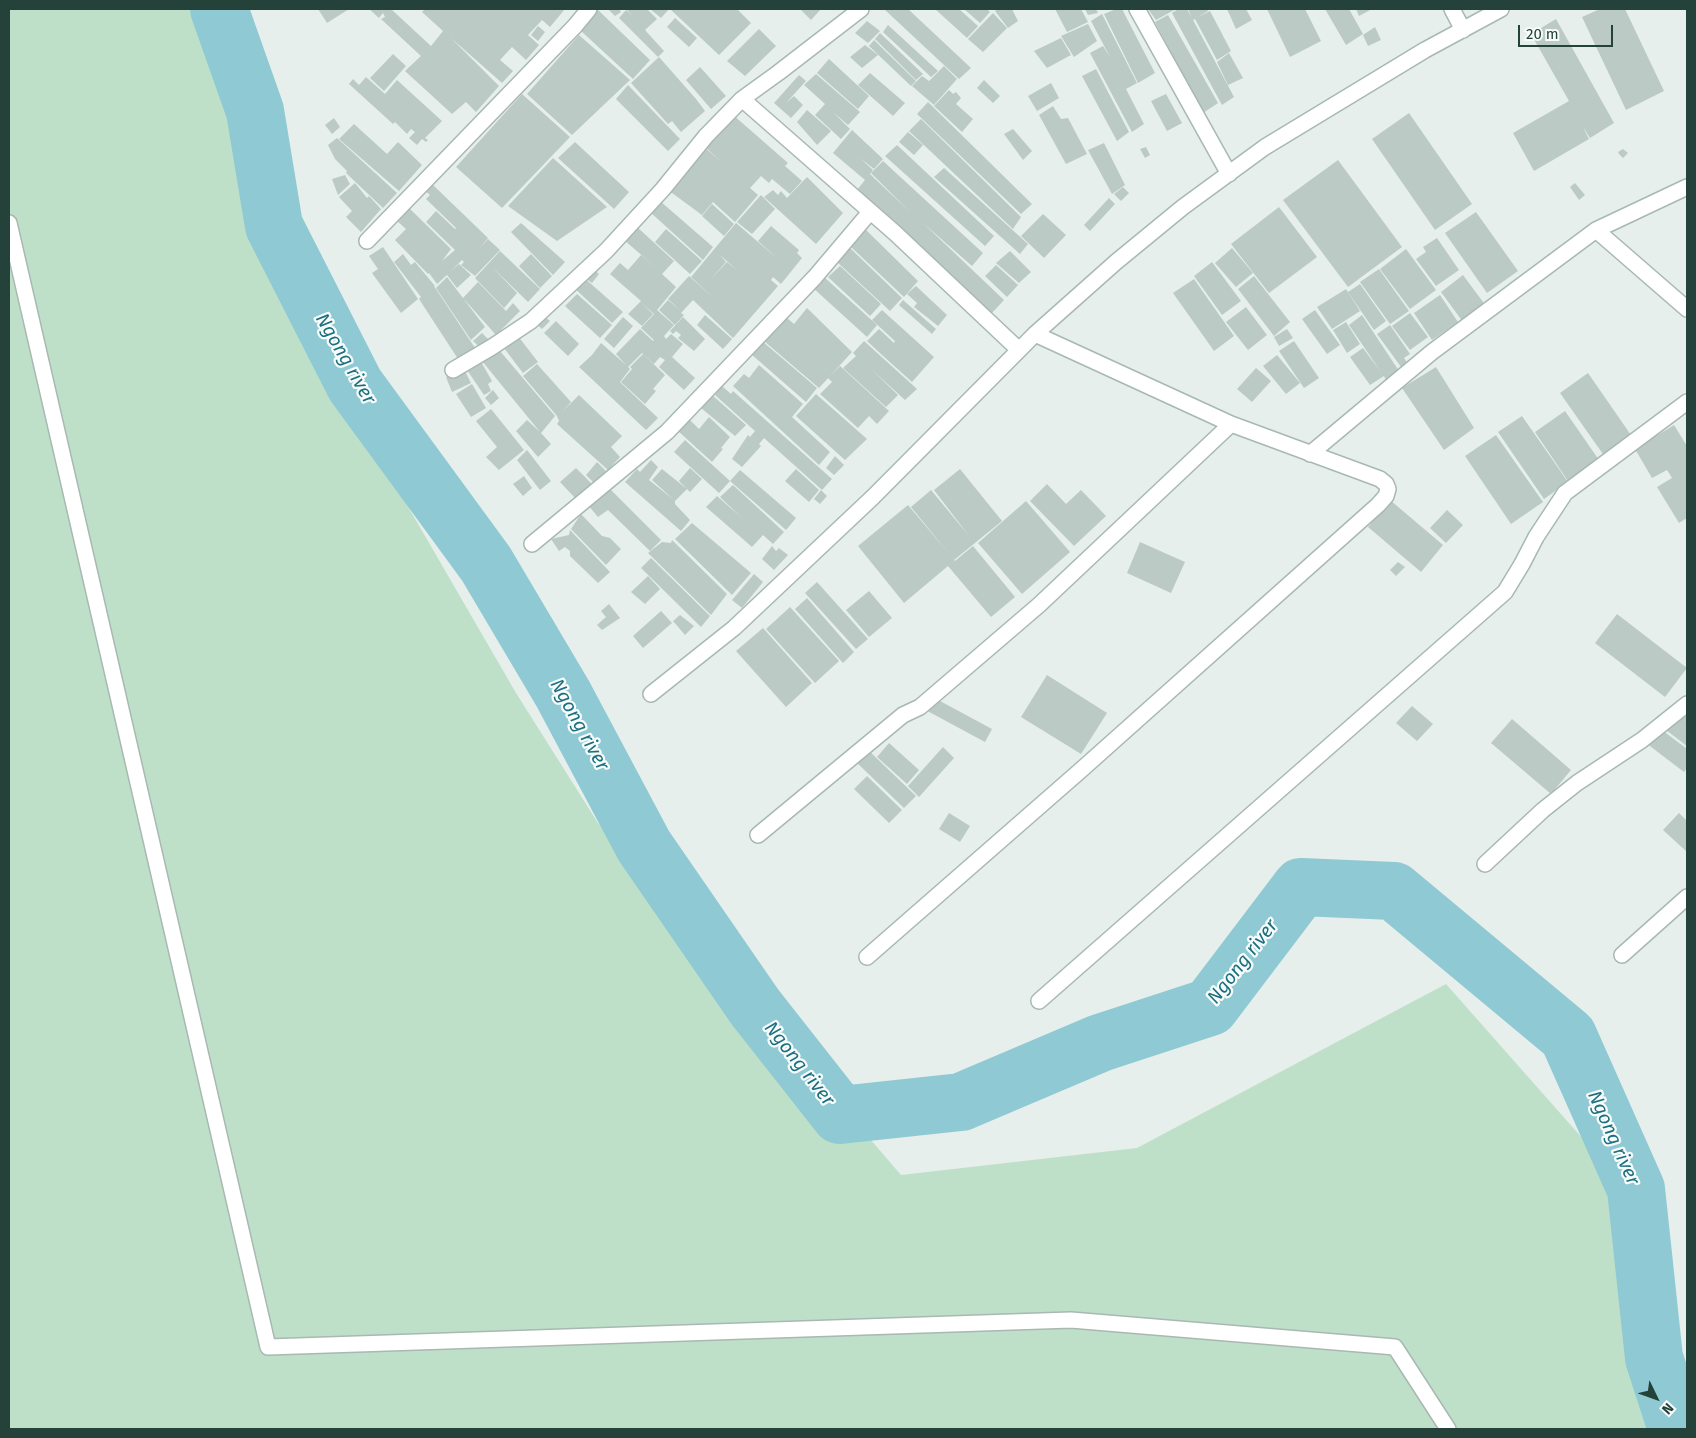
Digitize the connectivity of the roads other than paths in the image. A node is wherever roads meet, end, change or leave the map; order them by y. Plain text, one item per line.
1 (589, 9) edge
2 (861, 9) edge
3 (1137, 9) edge
4 (1452, 9) edge
5 (1501, 9) edge
6 (1463, 30) junction
7 (742, 99) junction
8 (1228, 174) junction
9 (1687, 187) edge
10 (870, 212) junction
11 (9, 223) edge
12 (1596, 230) junction
13 (367, 242) dead end
14 (1687, 309) edge
15 (1035, 334) junction
16 (1019, 350) junction
17 (453, 370) dead end
18 (1687, 402) edge
19 (1231, 424) junction
20 (1310, 454) junction
21 (532, 544) dead end
22 (651, 694) dead end
23 (1687, 704) edge
24 (758, 835) dead end
25 (1485, 864) dead end
26 (1687, 897) edge
27 (1622, 955) dead end
28 (867, 957) dead end
29 (1039, 1001) dead end
30 (1448, 1429) edge

1 - 13 street
2 - 7 street
3 - 8 street
4 - 6 street
5 - 6 street
6 - 8 street
7 - 10 street
7 - 17 street
8 - 15 street
9 - 12 street
10 - 16 street
10 - 21 street
11 - 30 street
12 - 14 street
12 - 20 street
15 - 16 street
15 - 19 street
16 - 22 street
18 - 29 street
19 - 20 street
19 - 24 street
20 - 28 street
23 - 25 street
26 - 27 street

